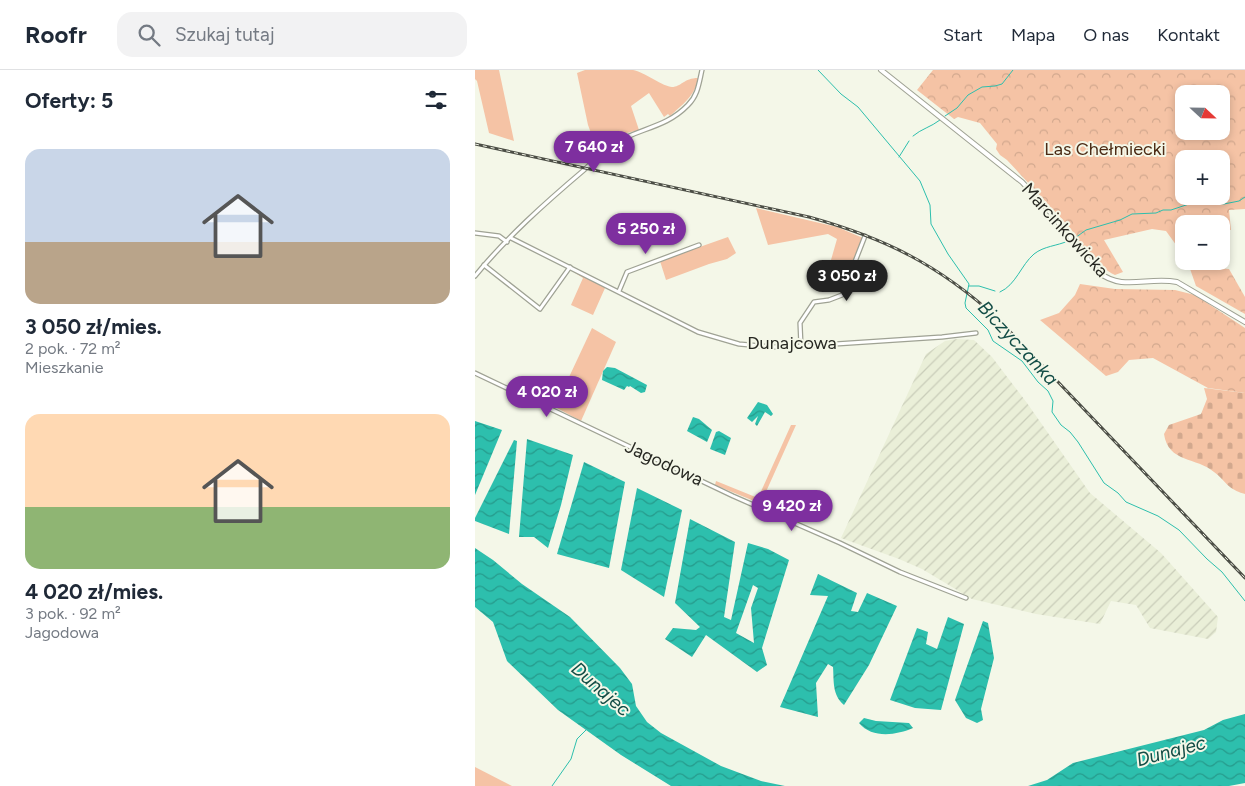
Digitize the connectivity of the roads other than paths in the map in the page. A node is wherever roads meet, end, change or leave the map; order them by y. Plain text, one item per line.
1 (702, 70) edge
2 (881, 70) edge
3 (475, 233) edge
4 (865, 236) dead end
5 (511, 238) junction
6 (507, 242) junction
7 (699, 245) dead end
8 (484, 265) junction
9 (570, 267) junction
10 (475, 276) edge
11 (619, 291) junction
12 (1245, 322) edge
13 (976, 333) dead end
14 (801, 346) junction
15 (475, 373) edge
16 (966, 598) dead end

1 - 5 street
2 - 12 street, Marcinkowicka
3 - 6 street
4 - 14 street
5 - 6 street
5 - 9 street, Dunajcowa
6 - 8 street
7 - 11 street
8 - 9 street
8 - 10 street
9 - 11 street, Dunajcowa
11 - 14 street, Dunajcowa
13 - 14 street, Dunajcowa
15 - 16 street, Jagodowa

